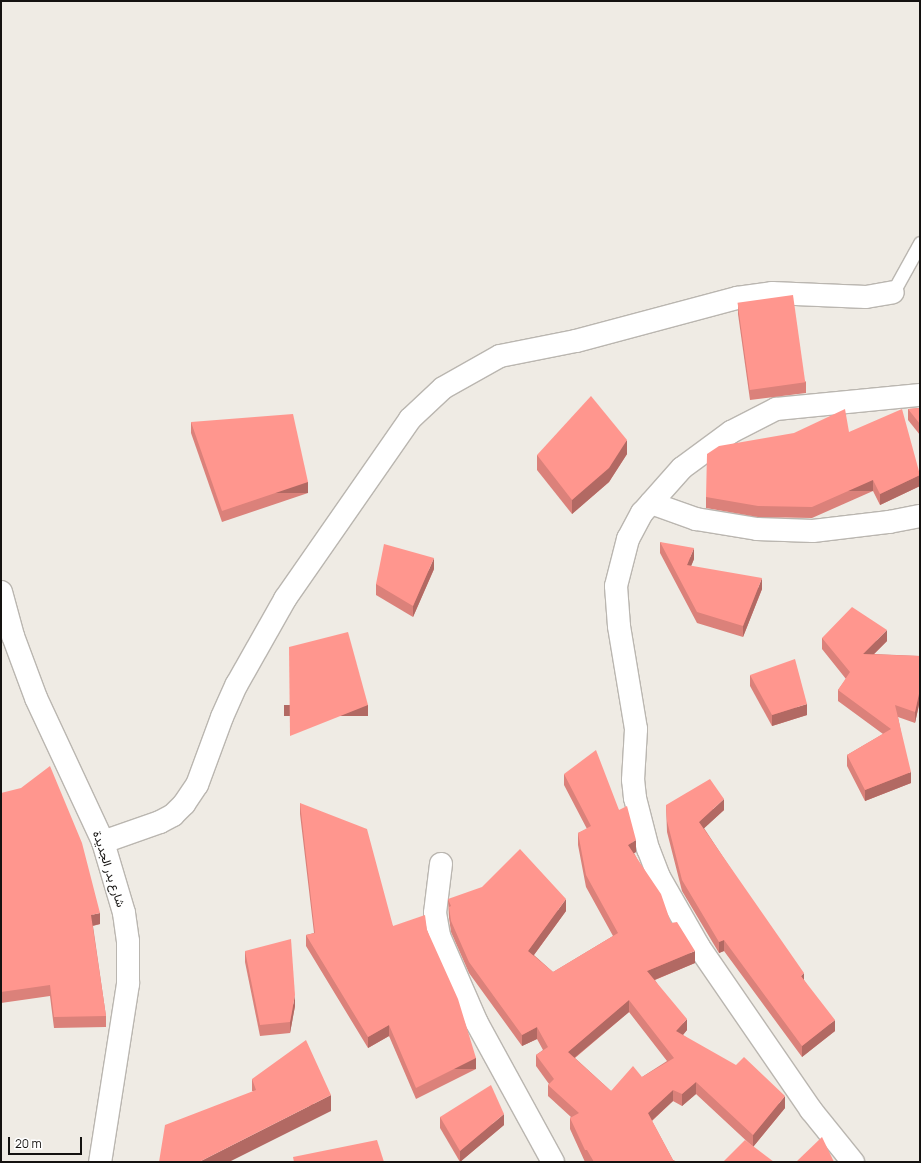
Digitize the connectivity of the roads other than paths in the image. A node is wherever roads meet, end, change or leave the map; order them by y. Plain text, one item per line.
1 (920, 243) edge
2 (893, 292) joint
3 (920, 395) edge
4 (651, 502) junction
5 (920, 516) edge
6 (1, 592) edge
7 (103, 842) junction
8 (441, 864) dead end
9 (100, 1162) edge
10 (554, 1162) edge
11 (853, 1162) edge

1 - 2 lane
2 - 7 street
3 - 4 street
4 - 5 street
4 - 11 street
6 - 7 street, شارع بدر الجديدة
7 - 9 street, شارع بدر الجديدة
8 - 10 street

